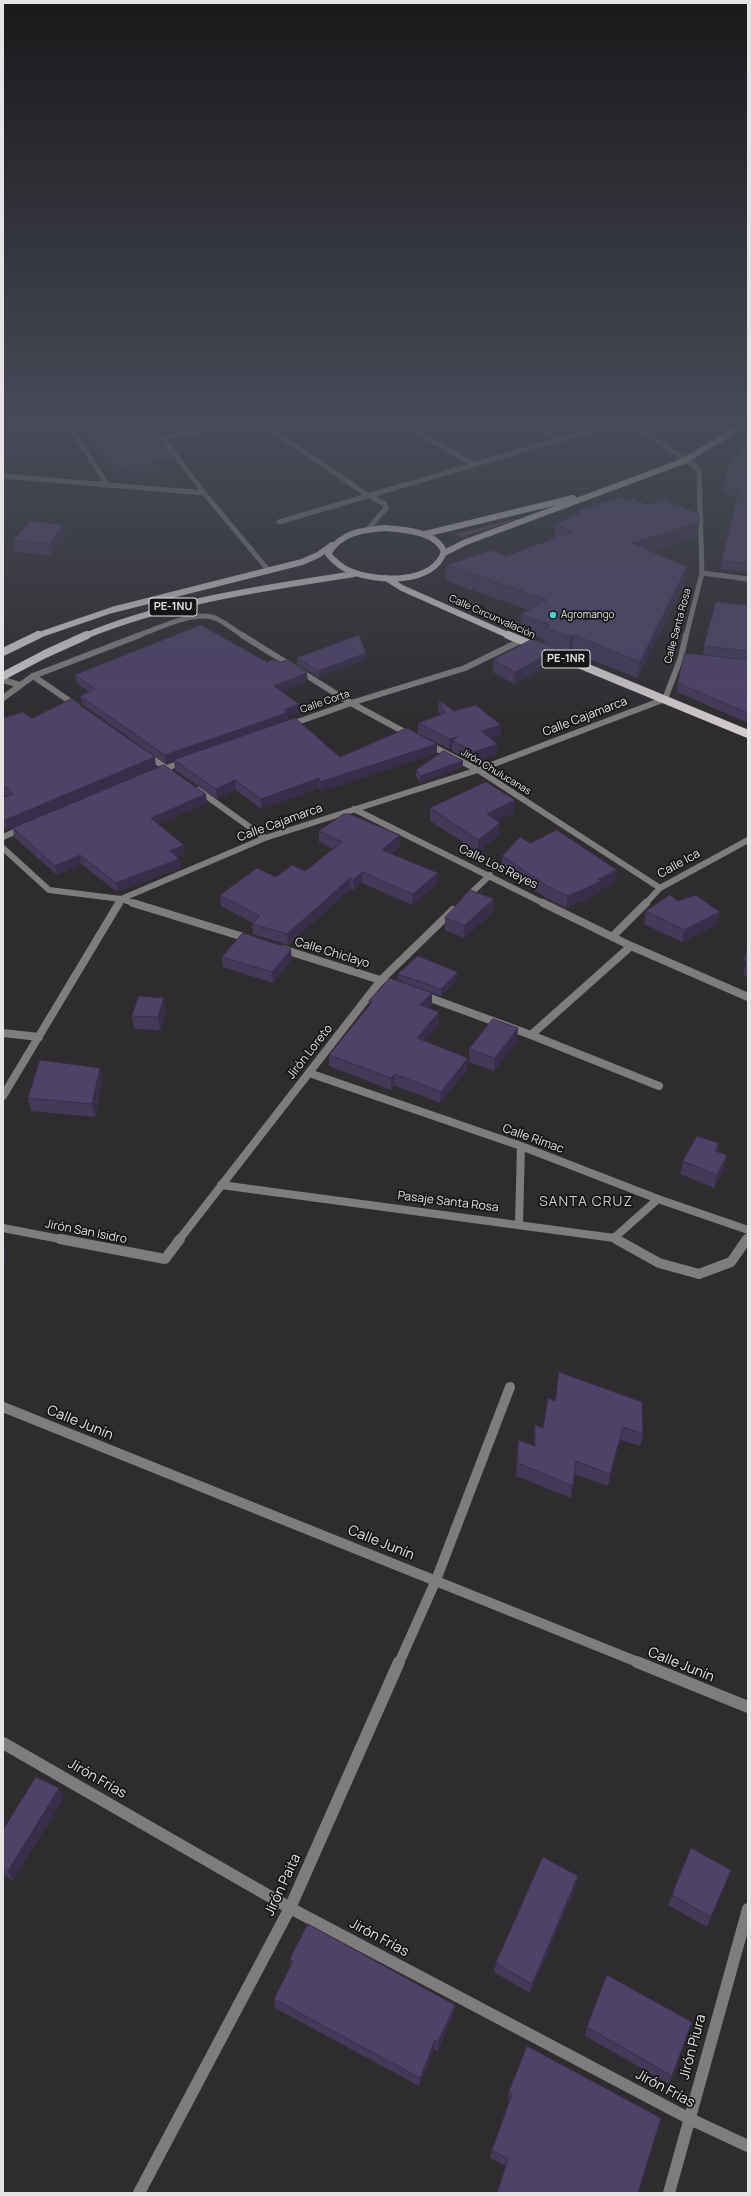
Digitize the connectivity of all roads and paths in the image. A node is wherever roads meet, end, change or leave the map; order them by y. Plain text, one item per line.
1 (232, 526) edge
2 (370, 526) edge
3 (456, 526) edge
4 (508, 526) edge
5 (701, 526) edge
6 (368, 529) junction
7 (425, 534) junction
8 (332, 545) junction
9 (444, 553) junction
10 (269, 571) junction
11 (702, 573) junction
12 (354, 574) junction
13 (386, 578) junction
14 (748, 579) edge
15 (520, 641) junction
16 (3, 652) edge
17 (681, 657) junction
18 (688, 658) edge
19 (4, 676) edge
20 (33, 676) junction
21 (20, 686) junction
22 (3, 698) edge
23 (665, 699) junction
24 (350, 703) junction
25 (84, 711) edge
26 (284, 727) edge
27 (748, 734) edge
28 (418, 739) edge
29 (424, 742) edge
30 (141, 750) edge
31 (189, 760) edge
32 (167, 768) junction
33 (478, 770) junction
34 (173, 772) edge
35 (152, 774) edge
36 (191, 786) edge
37 (354, 809) junction
38 (32, 825) edge
39 (3, 837) edge
40 (265, 838) junction
41 (748, 840) edge
42 (3, 848) edge
43 (490, 875) junction
44 (660, 888) junction
45 (121, 898) junction
46 (612, 937) junction
47 (254, 940) edge
48 (631, 946) junction
49 (277, 947) edge
50 (380, 980) junction
51 (402, 988) edge
52 (416, 993) edge
53 (748, 997) edge
54 (3, 1033) edge
55 (531, 1035) junction
56 (38, 1037) junction
57 (309, 1073) junction
58 (659, 1086) dead end
59 (3, 1096) edge
60 (521, 1146) junction
61 (220, 1185) junction
62 (658, 1199) junction
63 (519, 1224) junction
64 (3, 1228) edge
65 (748, 1230) edge
66 (614, 1238) junction
67 (748, 1238) edge
68 (165, 1259) joint
69 (510, 1387) dead end
70 (3, 1407) edge
71 (436, 1580) junction
72 (748, 1707) edge
73 (3, 1742) edge
74 (290, 1908) junction
75 (748, 1909) edge
76 (690, 2119) junction
77 (748, 2146) edge
78 (139, 2193) edge
79 (669, 2193) edge

1 - 10 street
2 - 6 street
3 - 7 main road, PE-1NU
4 - 9 main road, PE-1NU
5 - 11 street, Calle Santa Rosa
6 - 7 main road, PE-1NU
6 - 8 main road, PE-1NU
7 - 9 main road, PE-1NU
8 - 10 main road, PE-1NU
8 - 12 main road, PE-1NU
9 - 13 main road, PE-1NU
10 - 16 main road, PE-1NU
11 - 14 street
11 - 17 street, Calle Santa Rosa
12 - 13 main road, PE-1NU
12 - 19 main road, PE-1NU
13 - 15 main road, Calle Circunvalación / PE-1NR
15 - 23 main road, Calle Circunvalación / PE-1NR
15 - 24 street, Calle Corta
17 - 18 street
17 - 23 street, Calle Santa Rosa
19 - 21 street
20 - 21 street
20 - 24 street
20 - 25 street
21 - 22 street
23 - 27 main road, Calle Circunvalación / PE-1NR
23 - 33 street, Calle Cajamarca
24 - 26 street, Calle Corta
24 - 28 street
29 - 33 street, Jirón Chulucanas
30 - 32 street
31 - 32 street
32 - 34 street
32 - 35 street
33 - 37 street, Calle Cajamarca
33 - 44 street, Jirón Chulucanas
36 - 40 street
37 - 40 street, Calle Cajamarca
37 - 43 street, Calle Los Reyes
38 - 39 street
40 - 45 street, Calle Cajamarca
41 - 44 street, Calle Ica
42 - 45 street
43 - 46 street, Calle Los Reyes
43 - 50 street, Jirón Loreto
44 - 46 street, Calle Ica
45 - 47 street
45 - 56 street
46 - 48 street, Calle Los Reyes
48 - 53 street, Calle Los Reyes
48 - 55 street
49 - 50 street, Calle Chiclayo
50 - 51 street, Calle Chiclayo
50 - 57 street, Jirón Loreto
52 - 55 street
54 - 56 street
55 - 58 street
56 - 59 street
57 - 60 street, Calle Rímac
57 - 61 street, Jirón Loreto
60 - 62 street, Calle Rímac
60 - 63 street
61 - 63 street, Pasaje Santa Rosa
61 - 68 street, Jirón Loreto
62 - 65 street, Calle Rímac
62 - 66 street
63 - 66 street, Pasaje Santa Rosa
64 - 68 street, Jirón San Isidro
66 - 67 street
69 - 71 street, Jirón Paita
70 - 71 street, Calle Junín
71 - 72 street, Calle Junín
71 - 74 street, Jirón Paita
73 - 74 street, Jirón Frías
74 - 76 street, Jirón Frías
74 - 78 street, Jirón Paita
75 - 76 street, Jirón Piura
76 - 77 street, Jirón Frías
76 - 79 street, Jirón Piura

